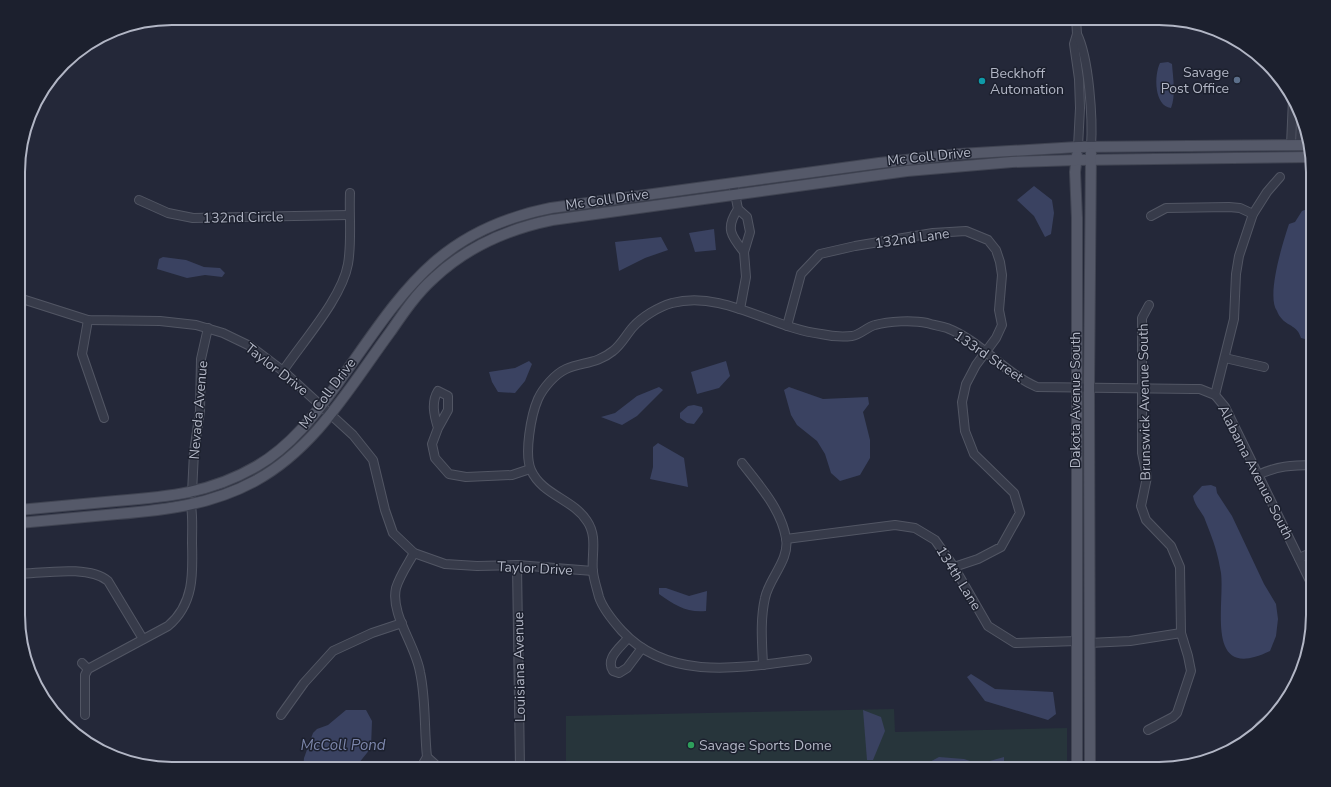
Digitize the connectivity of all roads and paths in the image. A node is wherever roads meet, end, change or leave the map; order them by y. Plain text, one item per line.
1 (1076, 25) edge
2 (1077, 34) junction
3 (1296, 119) edge
4 (1300, 132) edge
5 (1300, 145) edge
6 (1078, 147) junction
7 (1092, 147) junction
8 (1306, 158) edge
9 (1091, 159) junction
10 (1076, 160) junction
11 (1280, 177) dead end
12 (733, 183) junction
13 (350, 193) dead end
14 (735, 196) junction
15 (140, 200) dead end
16 (738, 209) junction
17 (1253, 214) junction
18 (349, 215) junction
19 (1151, 216) dead end
20 (744, 252) junction
21 (25, 300) edge
22 (1149, 305) dead end
23 (740, 309) junction
24 (88, 320) junction
25 (787, 326) junction
26 (208, 328) junction
27 (985, 352) junction
28 (1225, 358) junction
29 (1264, 367) dead end
30 (283, 371) junction
31 (1077, 386) junction
32 (1089, 387) junction
33 (1141, 388) junction
34 (1215, 395) junction
35 (321, 406) junction
36 (331, 414) junction
37 (104, 418) dead end
38 (438, 428) dead end
39 (742, 463) dead end
40 (1306, 465) edge
41 (530, 469) junction
42 (1258, 475) junction
43 (192, 493) junction
44 (191, 506) junction
45 (25, 509) edge
46 (25, 522) edge
47 (786, 539) junction
48 (414, 553) junction
49 (1306, 555) edge
50 (1299, 558) junction
51 (517, 565) junction
52 (954, 567) junction
53 (593, 571) junction
54 (1306, 572) edge
55 (25, 574) edge
56 (402, 623) junction
57 (1181, 633) junction
58 (628, 638) junction
59 (143, 639) junction
60 (1077, 641) junction
61 (1089, 643) junction
62 (642, 648) junction
63 (807, 659) dead end
64 (82, 663) dead end
65 (763, 665) junction
66 (88, 669) junction
67 (85, 715) dead end
68 (281, 715) dead end
69 (1148, 730) dead end
70 (427, 757) junction
71 (424, 762) edge
72 (432, 762) edge
73 (520, 762) edge
74 (1078, 762) edge
75 (1090, 762) edge

1 - 2 street, Dakota Avenue South
2 - 6 street, Dakota Avenue South
2 - 7 street, Dakota Avenue South
3 - 5 street
4 - 5 street
5 - 7 main road, Mc Coll Drive
6 - 7 main road, Mc Coll Drive
6 - 10 main road, Dakota Avenue South
6 - 12 main road, Mc Coll Drive
7 - 9 main road, Dakota Avenue South
8 - 9 main road, Mc Coll Drive
9 - 10 main road, Mc Coll Drive
9 - 32 main road, Dakota Avenue South
10 - 14 main road, Mc Coll Drive
10 - 31 main road, Dakota Avenue South
11 - 17 street, Alabama Avenue South
12 - 14 street
12 - 35 main road, Mc Coll Drive
13 - 18 street
14 - 16 street
14 - 36 main road, Mc Coll Drive
15 - 18 street, 132nd Circle
16 - 20 street
16 - 20 street
17 - 19 street
17 - 28 street, Alabama Avenue South
18 - 30 street
20 - 23 street
21 - 24 street, Taylor Drive
22 - 33 street, Brunswick Avenue South
23 - 25 street, 133rd Street
23 - 41 street, 133rd Street
24 - 26 street, Taylor Drive
24 - 37 street
25 - 27 street, 133rd Street
25 - 27 street, 132nd Lane
26 - 30 street, Taylor Drive
26 - 43 street, Nevada Avenue
27 - 31 street, 133rd Street
27 - 52 street, 132nd Lane
28 - 29 street
28 - 34 street, Alabama Avenue South
30 - 35 street, Taylor Drive
31 - 32 street, 133rd Street
31 - 60 main road, Dakota Avenue South
32 - 33 street, 133rd Street
32 - 61 main road, Dakota Avenue South
33 - 34 street, 133rd Street
33 - 57 street, Brunswick Avenue South
34 - 42 street, Alabama Avenue South
35 - 36 street, Taylor Drive
35 - 43 main road, Mc Coll Drive
36 - 44 main road, Mc Coll Drive
36 - 48 street, Taylor Drive
38 - 41 street
39 - 47 street
40 - 42 street
41 - 53 street
42 - 50 street, Alabama Avenue South
43 - 45 main road, Mc Coll Drive
44 - 46 main road, Mc Coll Drive
44 - 59 street
47 - 52 street, 134th Lane
47 - 65 street
48 - 51 street, Taylor Drive
48 - 56 street
49 - 50 street
50 - 54 street, Alabama Avenue South
51 - 53 street, Taylor Drive
51 - 73 street, Louisiana Avenue
52 - 60 street, 134th Lane
53 - 58 street
55 - 59 street
56 - 68 street
56 - 70 street
57 - 61 street
57 - 69 street, Brunswick Avenue South
58 - 62 street
58 - 62 street
59 - 66 street
60 - 74 main road, Dakota Avenue South
61 - 75 main road, Dakota Avenue South
62 - 65 street
63 - 65 street
64 - 66 street
66 - 67 street
70 - 71 street
70 - 72 street

